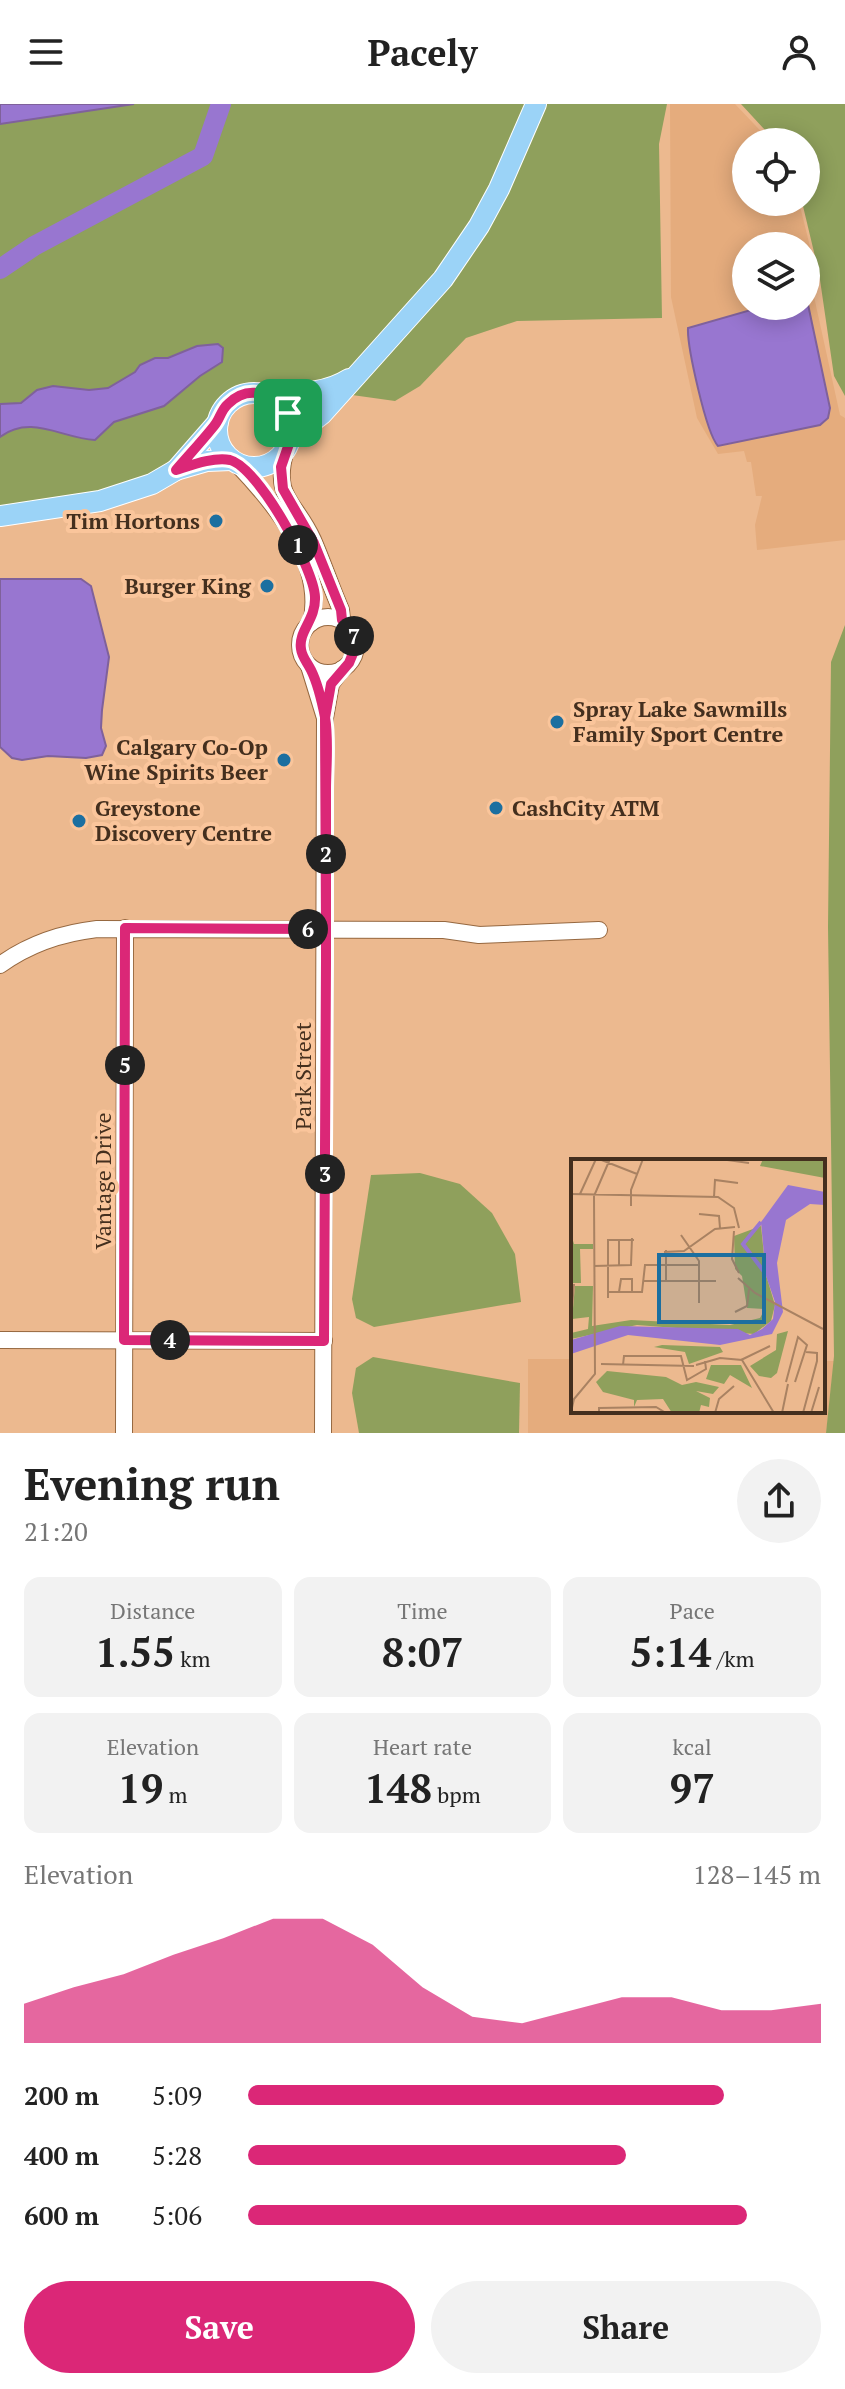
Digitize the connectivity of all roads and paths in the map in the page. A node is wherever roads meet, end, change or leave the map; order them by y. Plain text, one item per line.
1 (536, 104) edge
2 (359, 372) junction
3 (259, 393) junction
4 (218, 422) junction
5 (288, 444) junction
6 (234, 463) junction
7 (176, 470) junction
8 (0, 516) edge
9 (342, 620) junction
10 (311, 623) junction
11 (309, 666) junction
12 (342, 669) junction
13 (325, 718) junction
14 (125, 928) junction
15 (326, 929) junction
16 (599, 930) dead end
17 (0, 965) edge
18 (0, 1340) edge
19 (124, 1340) junction
20 (324, 1341) junction
21 (124, 1433) edge
22 (323, 1433) edge

1 - 2 main road
2 - 3 main road
2 - 5 main road
3 - 4 main road
3 - 5 main road
4 - 6 main road
4 - 7 main road
5 - 6 main road
5 - 9 street
6 - 7 main road
6 - 10 street
7 - 8 main road
9 - 10 street
9 - 12 street
10 - 11 street
11 - 12 street
11 - 13 street, Park Street
12 - 13 street, Park Street
13 - 15 street, Park Street
14 - 15 street
14 - 17 street
14 - 19 street, Vantage Drive
15 - 16 street
15 - 20 street, Park Street
18 - 19 street
19 - 20 street
19 - 21 street, Vantage Drive
20 - 22 street, Park Street

